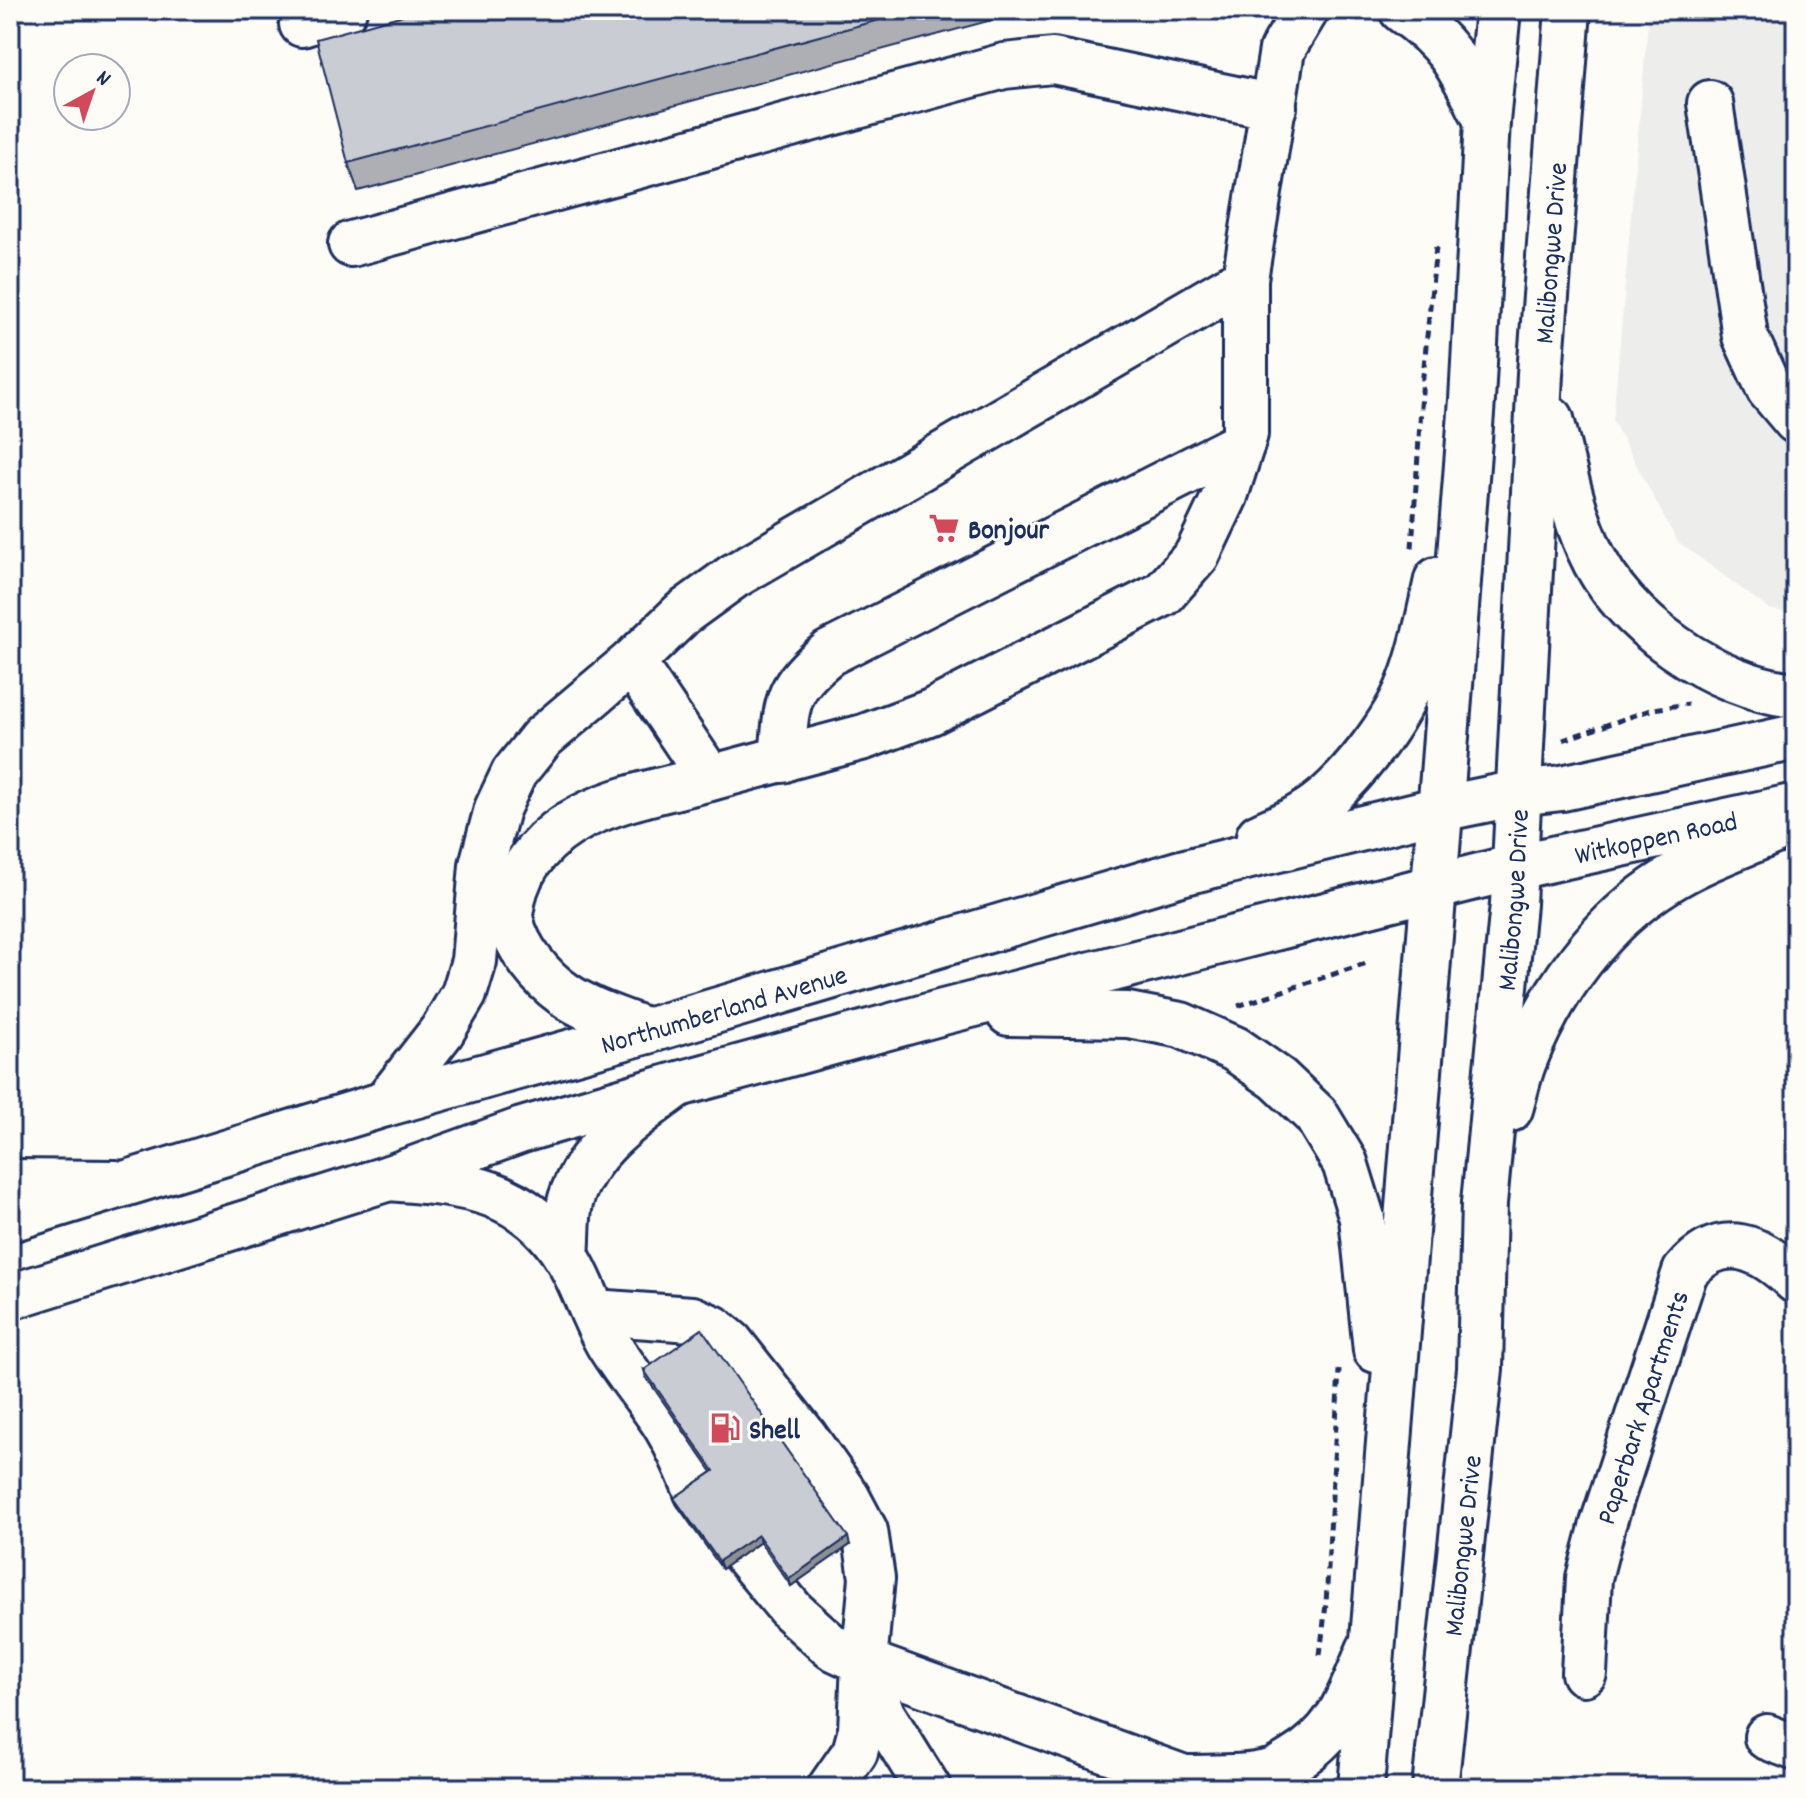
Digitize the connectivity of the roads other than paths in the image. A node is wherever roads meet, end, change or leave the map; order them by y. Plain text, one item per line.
1 (344, 10) edge
2 (1306, 10) edge
3 (1402, 10) edge
4 (1498, 10) edge
5 (1568, 10) edge
6 (302, 24) dead end
7 (1710, 103) dead end
8 (1274, 107) junction
9 (1487, 121) junction
10 (351, 244) dead end
11 (1245, 279) junction
12 (1540, 374) junction
13 (1472, 400) junction
14 (1796, 421) edge
15 (1242, 444) junction
16 (632, 662) junction
17 (1796, 695) edge
18 (1796, 737) edge
19 (782, 760) junction
20 (710, 778) junction
21 (1518, 793) junction
22 (1796, 806) edge
23 (1440, 809) junction
24 (1796, 822) edge
25 (1515, 867) junction
26 (1181, 873) junction
27 (1432, 890) junction
28 (943, 1012) junction
29 (647, 1031) junction
30 (679, 1084) junction
31 (385, 1104) junction
32 (389, 1178) junction
33 (10, 1182) edge
34 (124, 1183) junction
35 (1484, 1203) junction
36 (10, 1219) edge
37 (566, 1255) junction
38 (1796, 1281) edge
39 (10, 1297) edge
40 (593, 1312) junction
41 (1387, 1459) junction
42 (697, 1492) edge
43 (744, 1553) edge
44 (1372, 1643) junction
45 (864, 1662) junction
46 (1584, 1673) dead end
47 (1193, 1783) edge
48 (830, 1788) edge
49 (928, 1788) edge
50 (1361, 1788) edge
51 (1435, 1788) edge

1 - 6 main road
2 - 8 main road
3 - 9 main road
4 - 9 main road
5 - 12 main road, Malibongwe Drive
7 - 14 main road
8 - 10 main road
8 - 11 main road
9 - 13 main road
11 - 15 main road
11 - 16 main road
12 - 17 main road
12 - 21 main road, Malibongwe Drive
13 - 23 main road
13 - 26 main road
15 - 19 main road
15 - 19 main road
16 - 20 main road
16 - 31 main road
18 - 21 main road
19 - 20 main road
20 - 29 main road
21 - 23 main road, Northumberland Avenue
21 - 25 main road, Malibongwe Drive
22 - 25 main road, Witkoppen Road
23 - 26 main road, Northumberland Avenue
23 - 27 main road
24 - 35 main road
25 - 27 main road, Witkoppen Road
25 - 35 main road, Malibongwe Drive
26 - 29 main road, Northumberland Avenue
27 - 28 main road
27 - 41 main road
28 - 30 main road
28 - 41 main road
29 - 31 main road, Northumberland Avenue
30 - 32 main road
30 - 37 main road
31 - 34 main road, Northumberland Avenue
32 - 37 main road
32 - 39 main road
33 - 34 main road
34 - 36 main road, Northumberland Avenue
35 - 51 main road, Malibongwe Drive
37 - 40 main road
38 - 46 main road, Paperbark Apartments
40 - 42 main road
40 - 45 main road
41 - 44 main road
43 - 45 main road
44 - 47 main road
44 - 50 main road
45 - 47 main road
45 - 48 main road
45 - 49 main road

